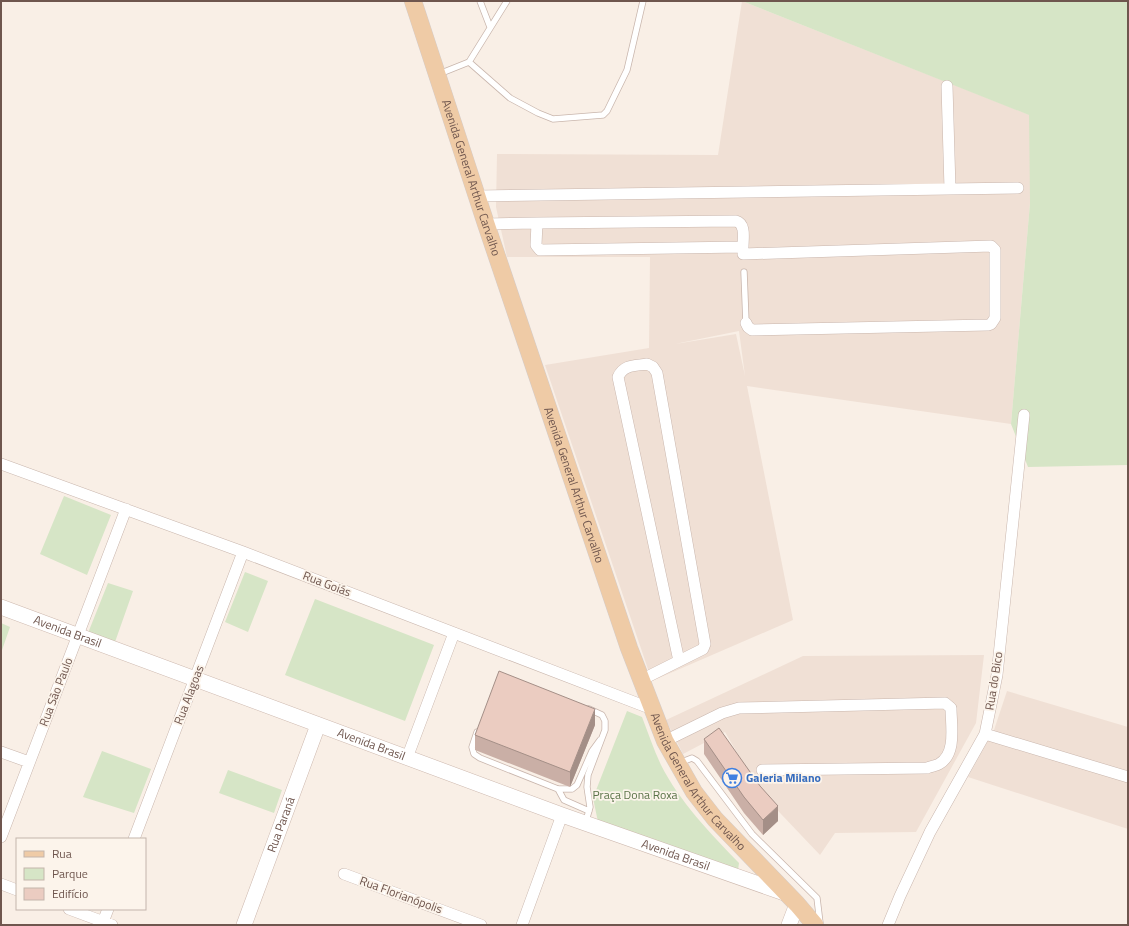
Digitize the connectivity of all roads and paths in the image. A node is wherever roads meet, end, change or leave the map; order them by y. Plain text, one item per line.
1 (413, 1) edge
2 (480, 1) edge
3 (507, 1) edge
4 (643, 1) edge
5 (490, 27) junction
6 (469, 62) junction
7 (437, 75) junction
8 (947, 86) dead end
9 (1018, 188) dead end
10 (950, 189) junction
11 (477, 196) junction
12 (486, 224) junction
13 (537, 224) junction
14 (743, 254) dead end
15 (744, 272) dead end
16 (746, 323) joint
17 (1024, 415) dead end
18 (1, 464) edge
19 (126, 509) junction
20 (243, 552) junction
21 (1, 607) edge
22 (454, 633) junction
23 (78, 635) junction
24 (679, 661) junction
25 (195, 679) junction
26 (641, 680) junction
27 (580, 706) edge
28 (652, 709) junction
29 (318, 725) junction
30 (478, 729) edge
31 (985, 734) junction
32 (600, 740) junction
33 (665, 741) junction
34 (1, 752) edge
35 (407, 758) junction
36 (29, 762) junction
37 (678, 764) junction
38 (762, 770) dead end
39 (1128, 777) edge
40 (558, 789) junction
41 (562, 815) junction
42 (587, 817) junction
43 (1, 837) edge
44 (134, 838) edge
45 (759, 866) junction
46 (344, 874) dead end
47 (743, 878) junction
48 (1, 884) edge
49 (16, 890) edge
50 (792, 899) junction
51 (72, 910) edge
52 (108, 910) edge
53 (108, 923) edge
54 (244, 925) edge
55 (481, 925) edge
56 (522, 925) edge
57 (789, 925) edge
58 (815, 925) edge
59 (820, 925) edge
60 (888, 925) edge

1 - 7 main road, Avenida General Arthur Carvalho
2 - 5 lane
3 - 5 lane
4 - 6 lane
5 - 6 lane
6 - 7 lane
7 - 11 main road, Avenida General Arthur Carvalho
8 - 10 street
9 - 10 street
10 - 11 street
11 - 12 main road, Avenida General Arthur Carvalho
12 - 13 street
12 - 26 main road, Avenida General Arthur Carvalho
13 - 13 street
14 - 16 street
15 - 16 lane
17 - 31 street, Rua do Bico
18 - 19 street, Rua Goiás
19 - 20 street, Rua Goiás
19 - 23 street, Rua São Paulo
20 - 22 street, Rua Goiás
20 - 25 street, Rua Alagoas
21 - 23 main road, Avenida Brasil
22 - 28 street, Rua Goiás
22 - 35 street
23 - 25 main road, Avenida Brasil
23 - 36 street, Rua São Paulo
24 - 24 street
24 - 26 street
25 - 29 main road, Avenida Brasil
25 - 44 street, Rua Alagoas
26 - 28 main road, Avenida General Arthur Carvalho
27 - 32 lane
28 - 33 main road, Avenida General Arthur Carvalho
29 - 35 main road, Avenida Brasil
29 - 54 main road, Rua Paraná
30 - 40 lane
31 - 39 street
31 - 60 street, Rua do Bico
32 - 40 lane
32 - 42 lane
33 - 37 main road, Avenida General Arthur Carvalho
33 - 38 street
34 - 36 street
35 - 41 main road, Avenida Brasil
36 - 43 street, Rua São Paulo
37 - 45 main road, Avenida General Arthur Carvalho
37 - 59 lane
40 - 42 lane
41 - 42 main road, Avenida Brasil
41 - 56 street
42 - 47 main road, Avenida Brasil
45 - 47 main road
45 - 50 main road, Avenida General Arthur Carvalho
46 - 55 street, Rua Florianópolis
47 - 50 main road, Avenida Brasil
48 - 49 street
50 - 57 main road
50 - 58 main road, Avenida General Arthur Carvalho
51 - 53 street
52 - 53 street

